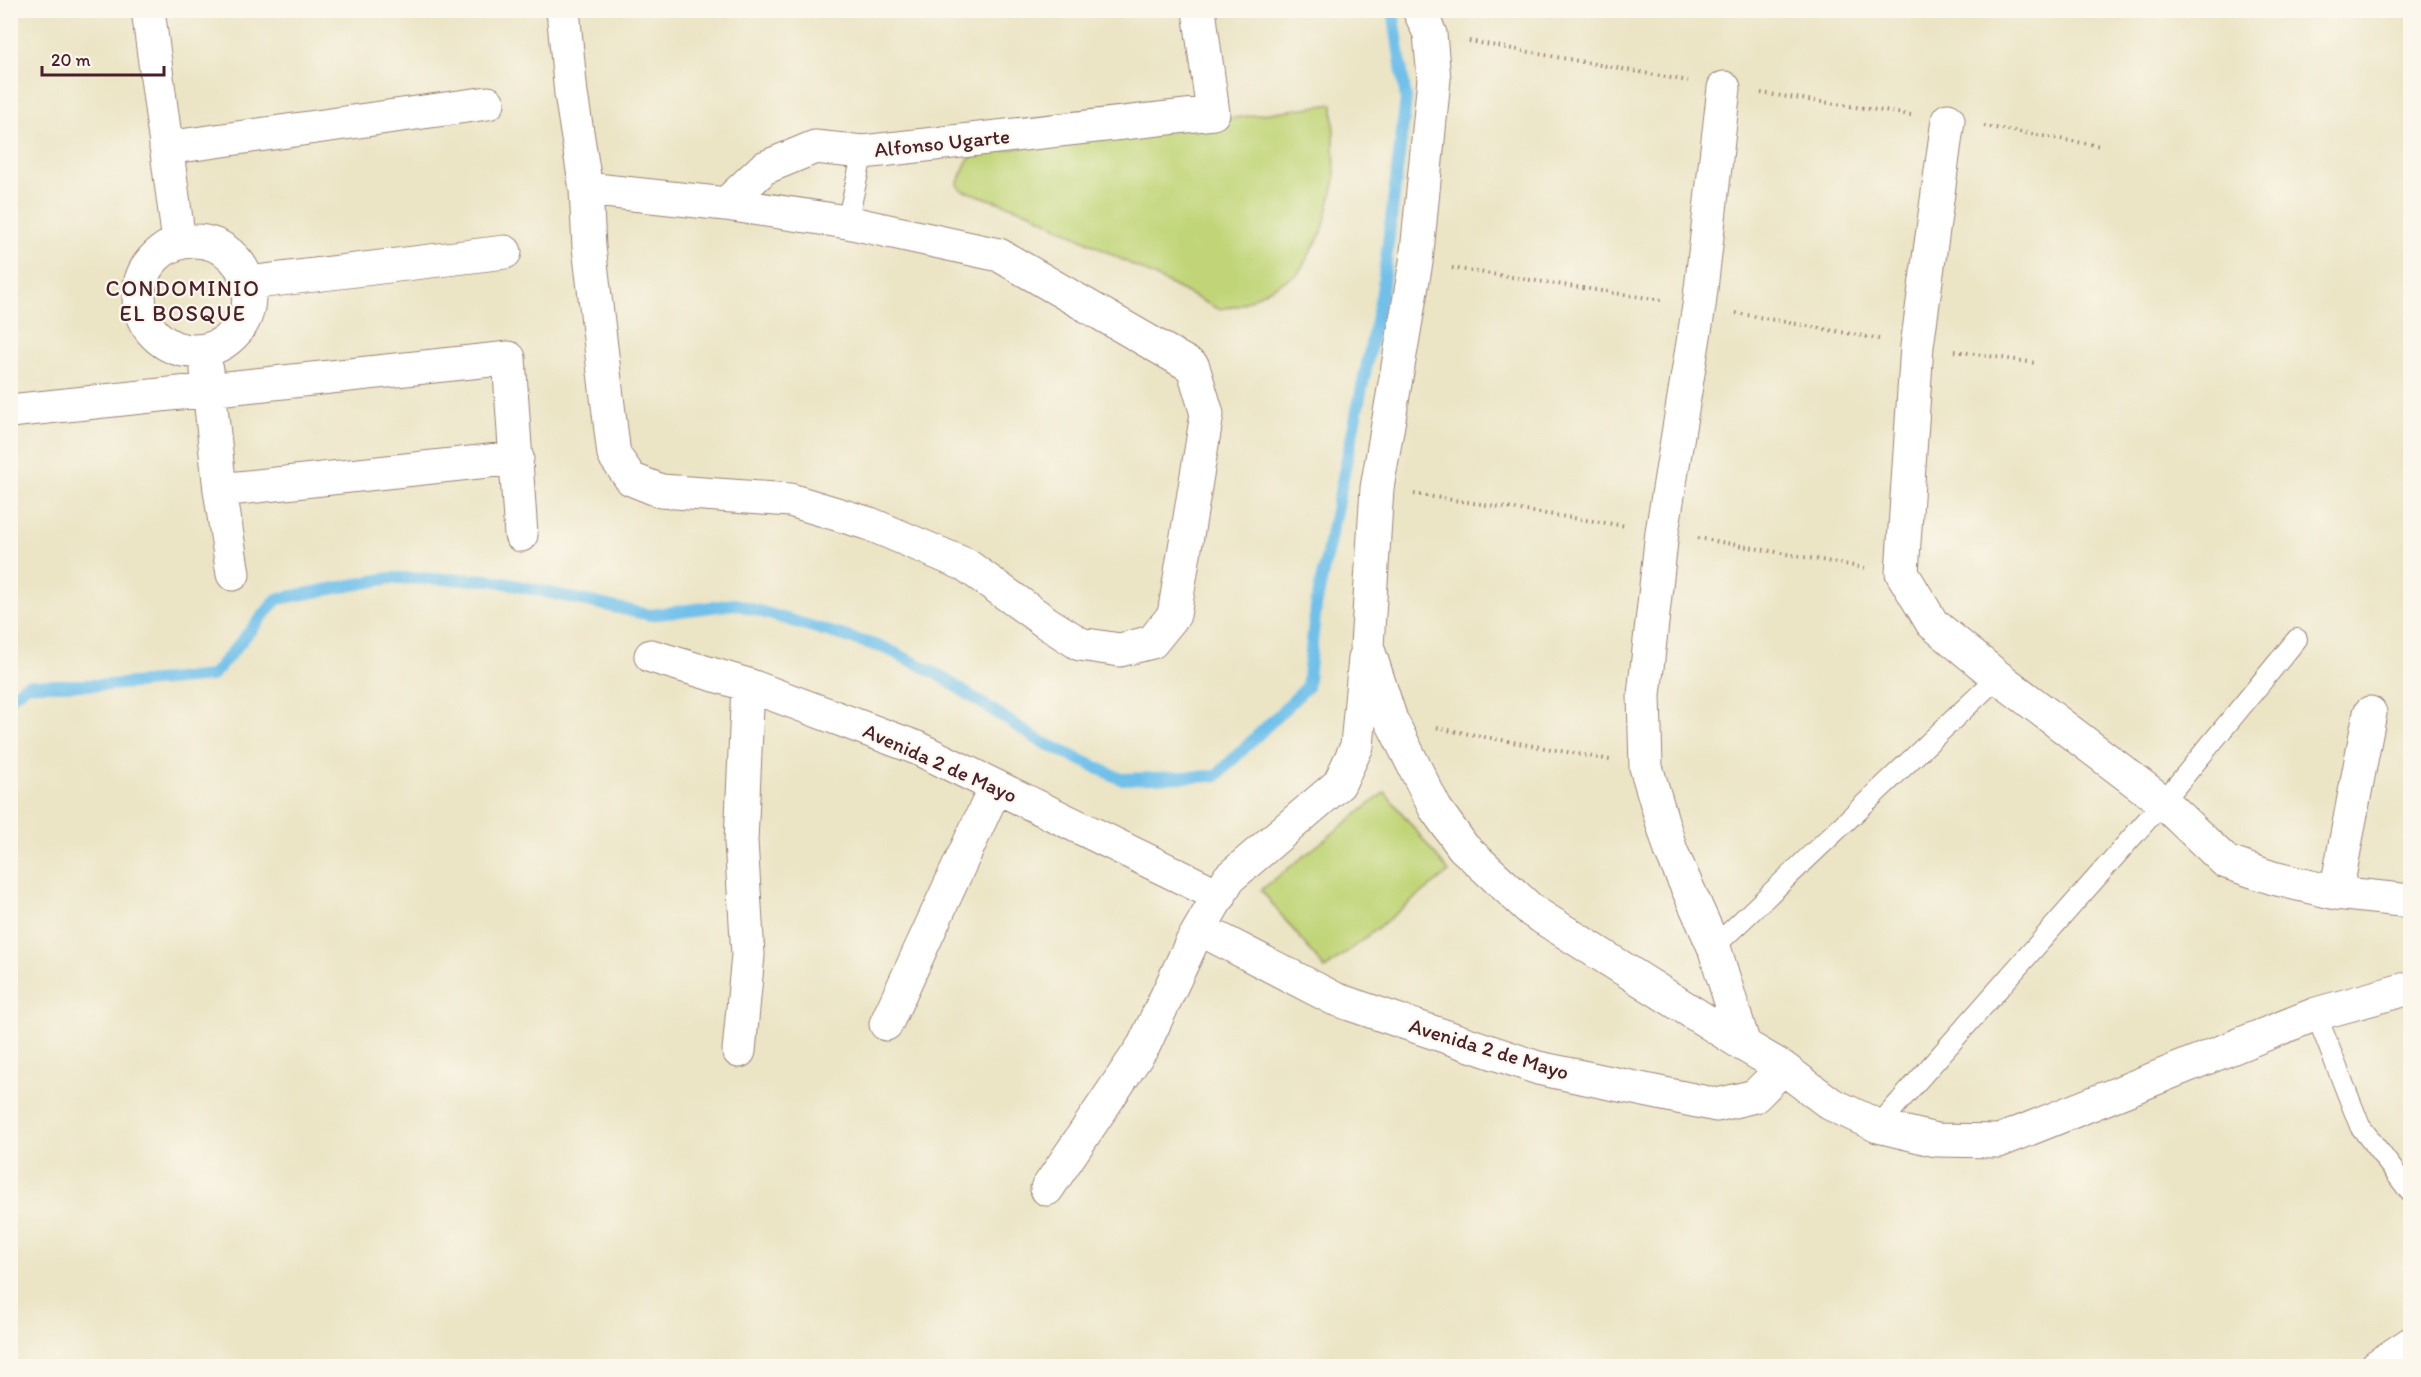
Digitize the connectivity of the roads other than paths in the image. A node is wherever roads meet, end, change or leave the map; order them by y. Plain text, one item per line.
1 (147, 10) edge
2 (563, 10) edge
3 (1199, 10) edge
4 (1424, 22) edge
5 (1724, 88) road end
6 (488, 103) dead end
7 (1948, 120) road end
8 (166, 148) junction
9 (863, 152) junction
10 (586, 189) junction
11 (726, 204) junction
12 (847, 222) junction
13 (179, 242) junction
14 (505, 252) dead end
15 (248, 283) junction
16 (205, 350) junction
17 (210, 391) junction
18 (10, 411) edge
19 (517, 458) junction
20 (220, 490) junction
21 (521, 535) dead end
22 (233, 574) dead end
23 (2297, 639) dead end
24 (1367, 646) junction
25 (651, 656) dead end
26 (1998, 677) junction
27 (748, 685) junction
28 (2370, 713) dead end
29 (995, 788) junction
30 (2163, 802) junction
31 (2337, 893) junction
32 (1220, 896) junction
33 (2410, 901) edge
34 (1200, 929) junction
35 (1714, 947) junction
36 (2410, 988) edge
37 (2316, 1014) junction
38 (886, 1024) dead end
39 (1744, 1045) junction
40 (739, 1052) dead end
41 (1783, 1068) junction
42 (1878, 1126) junction
43 (1047, 1189) dead end
44 (2410, 1192) edge
45 (2410, 1344) edge
46 (2377, 1366) edge

1 - 8 street
2 - 10 street
3 - 9 street, Alfonso Ugarte
4 - 24 street
5 - 35 street
6 - 8 street
7 - 26 street
8 - 13 street
9 - 11 street, Alfonso Ugarte
9 - 12 lane
10 - 11 street
10 - 12 street
11 - 12 street
13 - 15 street
13 - 16 street
14 - 15 street
15 - 16 street
16 - 17 street
17 - 18 street
17 - 19 street
17 - 20 street
19 - 20 street
19 - 21 street
20 - 22 street
23 - 30 lane
24 - 32 street
24 - 39 street
25 - 27 street, Avenida 2 de Mayo
26 - 30 street
26 - 35 lane
27 - 29 street, Avenida 2 de Mayo
27 - 40 street
28 - 31 street
29 - 32 street, Avenida 2 de Mayo
29 - 38 street
30 - 31 street
30 - 42 lane
31 - 33 street
32 - 34 street
34 - 41 street, Avenida 2 de Mayo
34 - 43 street
35 - 39 street
36 - 37 street
37 - 42 street
37 - 44 lane
39 - 41 street
41 - 42 street
45 - 46 street

